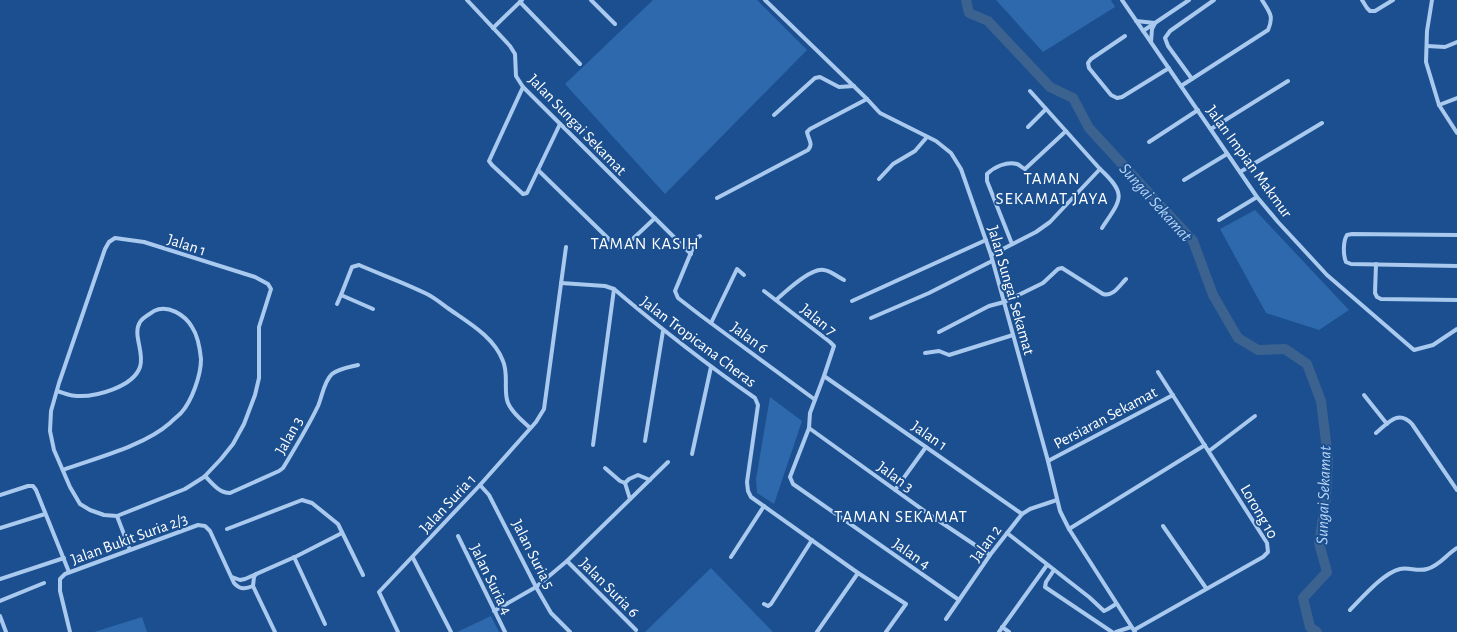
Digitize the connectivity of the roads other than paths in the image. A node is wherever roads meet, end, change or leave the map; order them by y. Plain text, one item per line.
1 (467, 0) edge
2 (591, 0) edge
3 (765, 0) edge
4 (1122, 0) edge
5 (1189, 0) edge
6 (1214, 0) edge
7 (1262, 0) edge
8 (1362, 0) edge
9 (1393, 0) edge
10 (1432, 0) edge
11 (521, 1) edge
12 (1136, 21) junction
13 (1156, 23) junction
14 (615, 24) dead end
15 (493, 28) junction
16 (1143, 31) junction
17 (1124, 36) dead end
18 (1151, 42) junction
19 (1457, 42) edge
20 (1427, 46) junction
21 (580, 64) dead end
22 (1169, 68) junction
23 (1192, 79) junction
24 (1288, 81) dead end
25 (854, 86) junction
26 (1181, 86) junction
27 (523, 87) junction
28 (1030, 91) dead end
29 (1457, 98) edge
30 (867, 99) junction
31 (1438, 105) junction
32 (1046, 109) junction
33 (1198, 110) junction
34 (774, 115) dead end
35 (1322, 123) dead end
36 (560, 124) junction
37 (1028, 127) dead end
38 (1211, 129) junction
39 (1066, 131) junction
40 (1457, 133) edge
41 (927, 137) junction
42 (1149, 142) dead end
43 (1228, 154) junction
44 (1100, 169) junction
45 (538, 170) junction
46 (1240, 172) junction
47 (879, 180) dead end
48 (1184, 180) dead end
49 (1257, 197) junction
50 (717, 198) dead end
51 (655, 218) junction
52 (1219, 220) dead end
53 (1102, 228) dead end
54 (1457, 234) edge
55 (700, 236) dead end
56 (986, 240) junction
57 (1012, 244) junction
58 (566, 247) dead end
59 (691, 254) junction
60 (991, 255) junction
61 (992, 261) junction
62 (1376, 264) junction
63 (1457, 266) edge
64 (744, 275) dead end
65 (1126, 279) dead end
66 (844, 280) dead end
67 (561, 283) junction
68 (614, 289) junction
69 (764, 291) dead end
70 (341, 295) junction
71 (776, 300) junction
72 (1457, 300) edge
73 (852, 301) dead end
74 (1004, 302) junction
75 (337, 304) dead end
76 (373, 309) dead end
77 (871, 318) dead end
78 (711, 323) junction
79 (1457, 329) edge
80 (663, 331) junction
81 (939, 332) dead end
82 (1013, 334) junction
83 (925, 353) dead end
84 (358, 365) dead end
85 (711, 367) junction
86 (1158, 372) dead end
87 (824, 376) junction
88 (57, 391) junction
89 (1173, 395) junction
90 (1364, 395) dead end
91 (814, 399) junction
92 (1255, 416) dead end
93 (1387, 424) junction
94 (530, 428) junction
95 (809, 428) junction
96 (1376, 433) dead end
97 (645, 441) dead end
98 (593, 445) dead end
99 (1205, 445) junction
100 (926, 447) junction
101 (1209, 451) junction
102 (692, 454) dead end
103 (1048, 461) junction
104 (668, 462) dead end
105 (605, 468) dead end
106 (62, 470) junction
107 (205, 476) junction
108 (650, 480) junction
109 (625, 483) junction
110 (480, 485) junction
111 (895, 490) junction
112 (1457, 490) edge
113 (0, 495) edge
114 (630, 499) junction
115 (1057, 500) junction
116 (764, 506) junction
117 (45, 514) junction
118 (1022, 514) junction
119 (118, 516) junction
120 (1163, 526) dead end
121 (0, 528) edge
122 (227, 529) dead end
123 (1069, 529) junction
124 (342, 533) junction
125 (1007, 533) junction
126 (458, 536) dead end
127 (812, 540) junction
128 (1457, 548) edge
129 (130, 550) junction
130 (990, 555) junction
131 (294, 557) junction
132 (731, 557) dead end
133 (64, 558) junction
134 (413, 558) junction
135 (567, 561) junction
136 (1047, 565) junction
137 (1054, 570) junction
138 (69, 572) junction
139 (256, 573) junction
140 (858, 573) junction
141 (363, 576) dead end
142 (231, 577) junction
143 (0, 579) edge
144 (44, 583) dead end
145 (253, 586) junction
146 (536, 587) junction
147 (1206, 588) junction
148 (959, 600) junction
149 (0, 601) edge
150 (764, 604) dead end
151 (1116, 604) junction
152 (1350, 610) dead end
153 (494, 611) junction
154 (0, 616) edge
155 (946, 619) dead end
156 (325, 624) dead end
157 (1002, 627) junction
158 (636, 630) dead end
159 (1133, 630) edge
160 (6, 632) edge
161 (70, 632) edge
162 (275, 632) edge
163 (398, 632) edge
164 (451, 632) edge
165 (505, 632) edge
166 (570, 632) edge
167 (817, 632) edge
168 (886, 632) edge
169 (999, 632) edge
170 (1009, 632) edge
171 (1112, 632) edge
172 (1116, 632) edge

1 - 15 street, Jalan Sungai Sekamat
2 - 14 street
3 - 25 street, Jalan Sungai Sekamat
4 - 12 street, Jalan Impian Makmur
5 - 13 street
6 - 23 street
7 - 23 street
8 - 9 street
10 - 20 street
11 - 15 street
11 - 21 street
12 - 13 street
12 - 16 street, Jalan Impian Makmur
13 - 16 street
13 - 18 street
15 - 27 street, Jalan Sungai Sekamat
16 - 18 street, Jalan Impian Makmur
17 - 22 street
18 - 22 street, Jalan Impian Makmur
19 - 20 street
20 - 31 street
22 - 26 street, Jalan Impian Makmur
23 - 26 street
24 - 38 street
25 - 30 street, Jalan Sungai Sekamat
25 - 34 street
26 - 33 street, Jalan Impian Makmur
27 - 36 street, Jalan Sungai Sekamat
27 - 45 street
28 - 32 street
29 - 31 street
30 - 41 street, Jalan Sungai Sekamat
30 - 50 street
31 - 40 street
32 - 37 street
32 - 39 street
33 - 38 street, Jalan Impian Makmur
33 - 42 street
35 - 46 street
36 - 45 street
36 - 51 street, Jalan Sungai Sekamat
38 - 43 street, Jalan Impian Makmur
39 - 44 street
39 - 57 street
41 - 47 street
41 - 56 street, Jalan Sungai Sekamat
43 - 46 street, Jalan Impian Makmur
43 - 48 street
44 - 53 street
44 - 57 street
45 - 51 street
46 - 49 street, Jalan Impian Makmur
49 - 52 street
49 - 79 street, Jalan Impian Makmur
51 - 59 street, Jalan Sungai Sekamat
54 - 62 street
55 - 59 street
56 - 60 street, Jalan Sungai Sekamat
56 - 73 street
57 - 60 street
58 - 67 street, Jalan Suria 1
59 - 78 street, Jalan 6
60 - 61 street, Jalan Sungai Sekamat
61 - 74 street, Jalan Sungai Sekamat
61 - 77 street
62 - 63 street
62 - 72 street
64 - 78 street
65 - 74 street
66 - 71 street
67 - 68 street, Jalan Tropicana Cheras
67 - 94 street, Jalan Suria 1
68 - 80 street, Jalan Tropicana Cheras
68 - 98 street
69 - 71 street, Jalan 7
70 - 75 street
70 - 76 street
70 - 94 street
71 - 87 street, Jalan 7
74 - 81 street
74 - 82 street, Jalan Sungai Sekamat
78 - 91 street, Jalan 6
80 - 85 street, Jalan Tropicana Cheras
80 - 97 street
82 - 83 street
82 - 103 street, Jalan Sungai Sekamat
84 - 107 street, Jalan 3
85 - 102 street
85 - 116 street, Jalan Tropicana Cheras
86 - 89 street, Lorong 10
87 - 91 street
87 - 100 street, Jalan 1
88 - 106 street, Jalan 1
88 - 106 street
88 - 107 street, Jalan 1
89 - 99 street, Lorong 10
89 - 103 street, Persiaran Sekamat
90 - 93 street
91 - 95 street
92 - 101 street
93 - 96 street
93 - 112 street
94 - 110 street, Jalan Suria 1
95 - 111 street, Jalan 3
95 - 148 street, Jalan 4
99 - 101 street, Lorong 10
99 - 123 street
100 - 111 street
100 - 118 street, Jalan 1
101 - 147 street, Lorong 10
103 - 115 street, Jalan Sungai Sekamat
104 - 108 street
105 - 109 street
106 - 119 street, Jalan 1
107 - 119 street, Jalan 1
108 - 109 street
108 - 114 street
109 - 114 street
110 - 134 street, Jalan Suria 1
110 - 146 street, Jalan Suria 5
111 - 130 street, Jalan 3
113 - 117 street
114 - 135 street
115 - 118 street, Jalan 2
115 - 123 street, Jalan Sungai Sekamat
116 - 127 street, Jalan Tropicana Cheras
116 - 132 street
117 - 121 street
117 - 133 street
118 - 125 street, Jalan 2
119 - 129 street
120 - 147 street
122 - 124 street
123 - 151 street, Jalan Sungai Sekamat
124 - 131 street
124 - 141 street
125 - 130 street, Jalan 2
125 - 136 street
126 - 153 street, Jalan Suria 4
127 - 140 street, Jalan Tropicana Cheras
127 - 150 street
128 - 152 street
129 - 138 street, Jalan Bukit Suria 2/3
129 - 142 street, Jalan Bukit Suria 2/3
130 - 148 street, Jalan 2
131 - 139 street
131 - 156 street
133 - 138 street
133 - 143 street
134 - 163 street, Jalan Suria 1
134 - 164 street
135 - 146 street
135 - 158 street, Jalan Suria 6
136 - 137 street
136 - 157 street
137 - 151 street
137 - 171 street
138 - 161 street, Jalan Bukit Suria 2/3
139 - 142 street
139 - 145 street
140 - 167 street
140 - 168 street, Jalan Tropicana Cheras
142 - 145 street, Jalan Bukit Suria 2/3
144 - 149 street
145 - 162 street
146 - 153 street
146 - 166 street, Jalan Suria 5
147 - 159 street, Lorong 10
148 - 155 street, Jalan 2
151 - 159 street, Jalan Sungai Sekamat
153 - 165 street, Jalan Suria 4
154 - 160 street
157 - 169 street
157 - 170 street
159 - 172 street, Lorong 10

